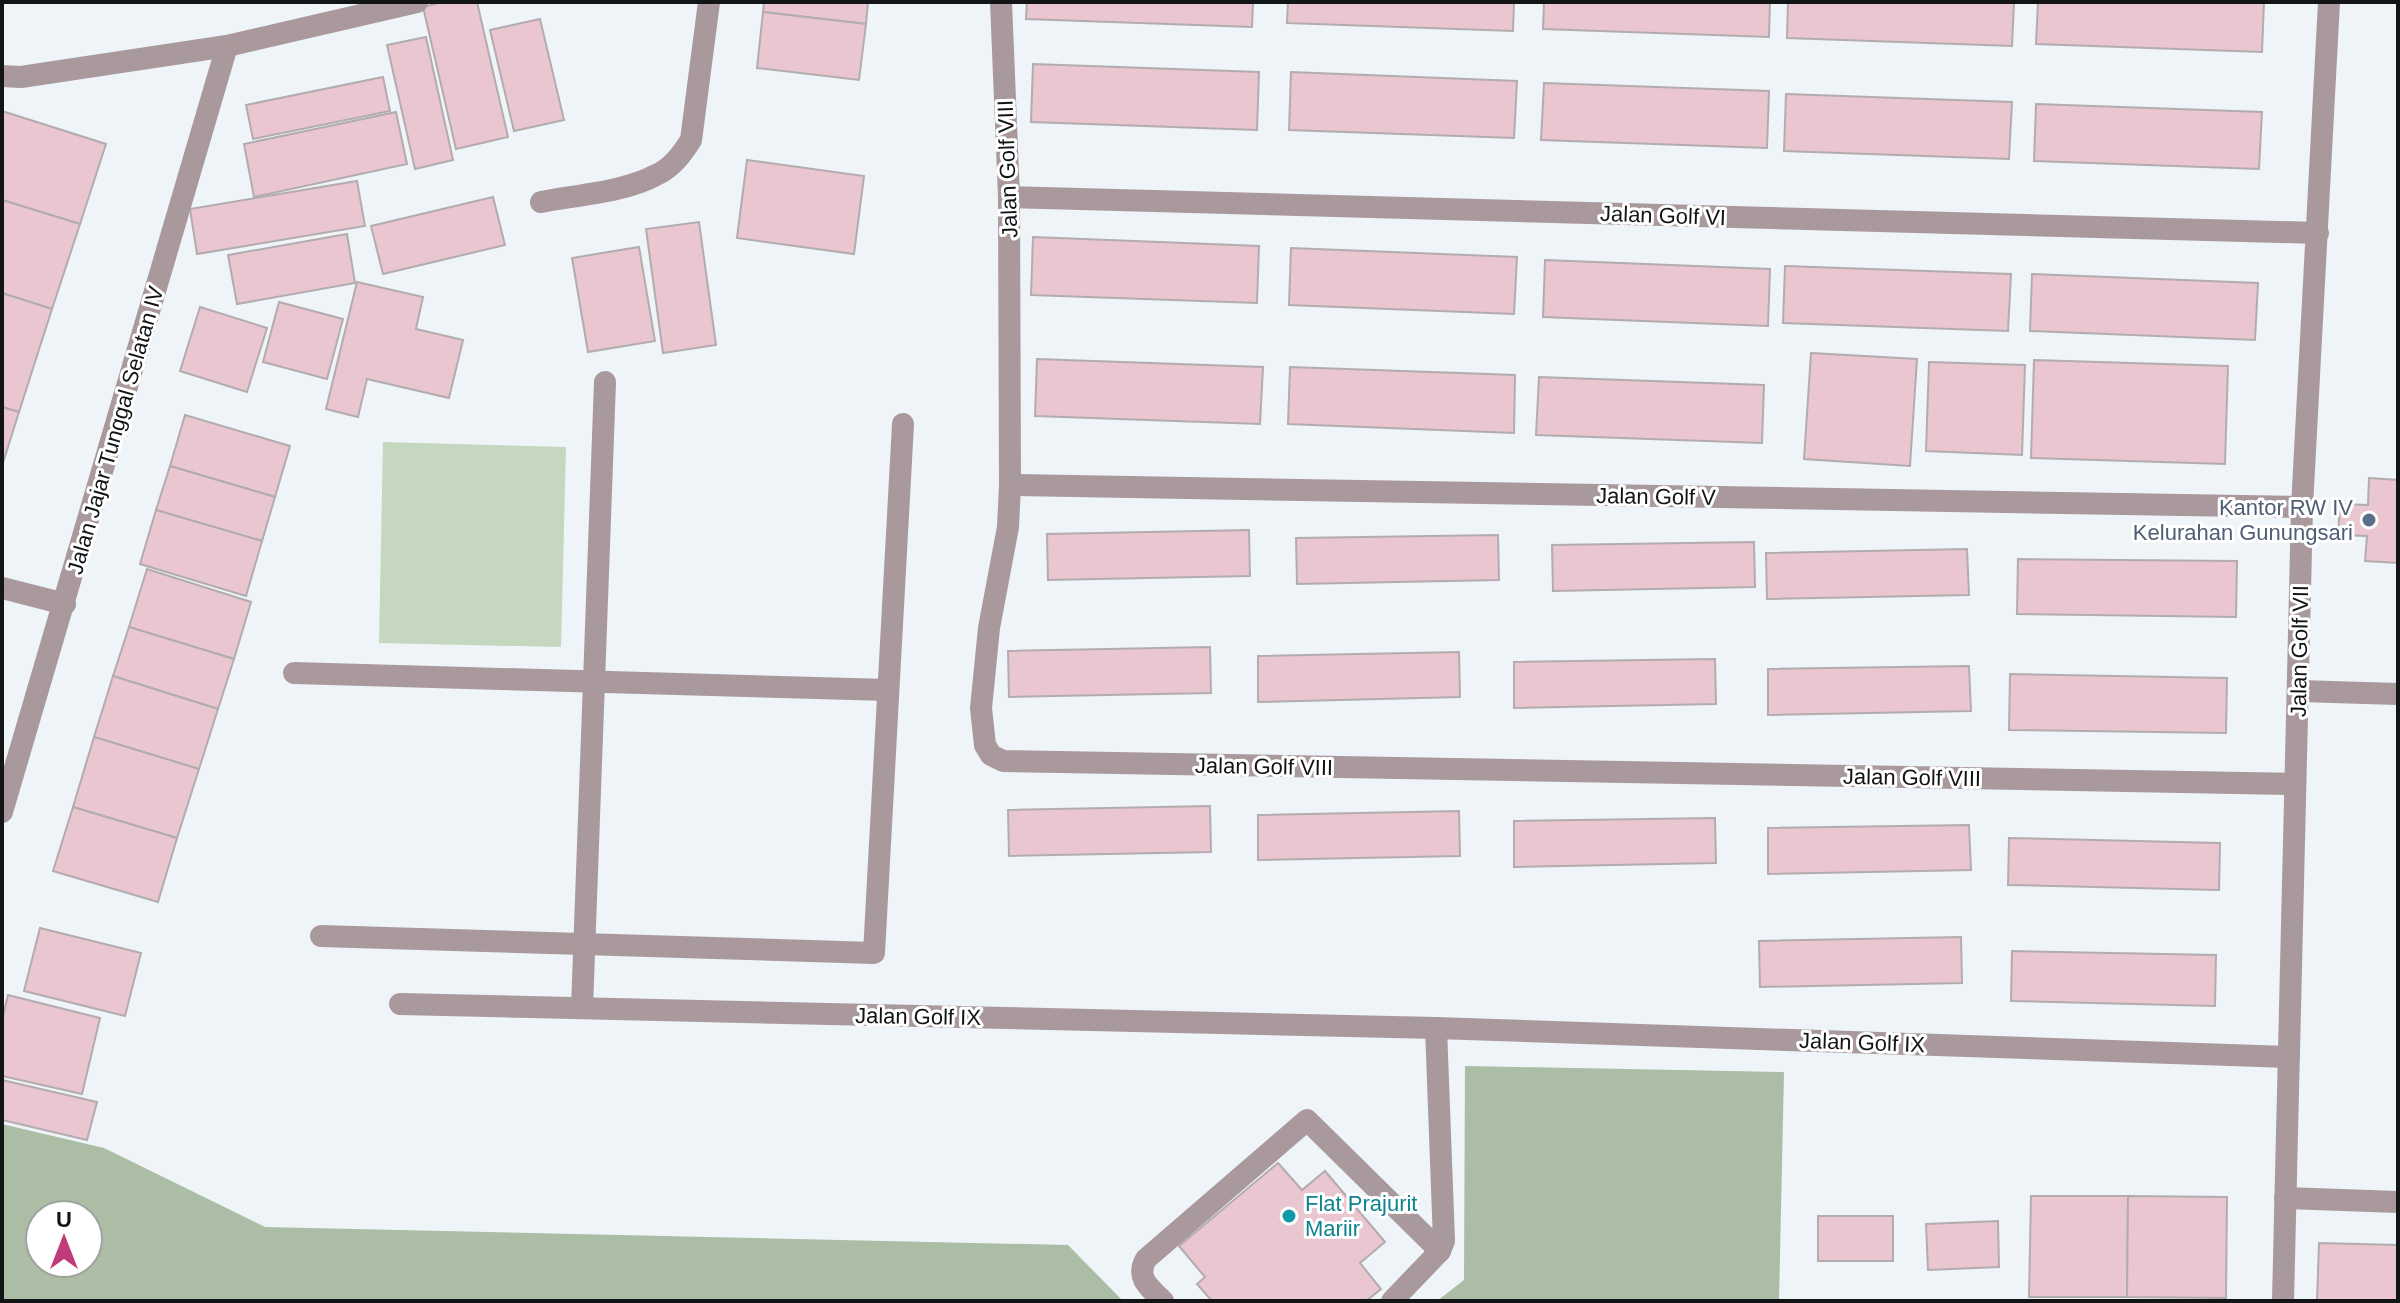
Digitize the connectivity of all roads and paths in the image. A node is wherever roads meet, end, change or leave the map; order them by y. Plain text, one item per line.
1 (417, 2) edge
2 (709, 2) edge
3 (1001, 2) edge
4 (2329, 2) edge
5 (227, 46) junction
6 (2, 76) edge
7 (1009, 197) junction
8 (541, 202) dead end
9 (2318, 233) junction
10 (605, 382) dead end
11 (903, 424) dead end
12 (1010, 485) junction
13 (2302, 507) junction
14 (2, 588) edge
15 (65, 604) junction
16 (294, 673) dead end
17 (594, 681) junction
18 (888, 690) junction
19 (2299, 691) junction
20 (2398, 694) edge
21 (2295, 784) junction
22 (2, 812) edge
23 (321, 936) dead end
24 (584, 944) junction
25 (400, 1004) dead end
26 (582, 1008) junction
27 (1436, 1028) junction
28 (2289, 1057) junction
29 (2285, 1198) junction
30 (2398, 1202) edge
31 (1440, 1251) junction
32 (1163, 1301) edge
33 (1392, 1301) edge
34 (2283, 1301) edge

1 - 5 street
2 - 8 street
3 - 7 street, Jalan Golf VIII
4 - 9 street, Jalan Golf VII
5 - 6 street
5 - 15 street, Jalan Jajar Tunggal Selatan IV
7 - 9 street, Jalan Golf VI
7 - 12 street, Jalan Golf VIII
9 - 13 street, Jalan Golf VII
10 - 17 street
11 - 18 street
12 - 13 street, Jalan Golf V
12 - 21 street, Jalan Golf VIII
13 - 19 street, Jalan Golf VII
14 - 15 street
15 - 22 street, Jalan Jajar Tunggal Selatan IV
16 - 17 street
17 - 18 street
17 - 24 street
18 - 24 street
19 - 20 street
19 - 21 street, Jalan Golf VII
21 - 28 street, Jalan Golf VII
23 - 24 street
24 - 26 street
25 - 26 street, Jalan Golf IX
26 - 27 street, Jalan Golf IX
27 - 28 street, Jalan Golf IX
27 - 31 street
28 - 29 street, Jalan Golf VII
29 - 30 street
29 - 34 street, Jalan Golf VII
31 - 32 street
31 - 33 street

